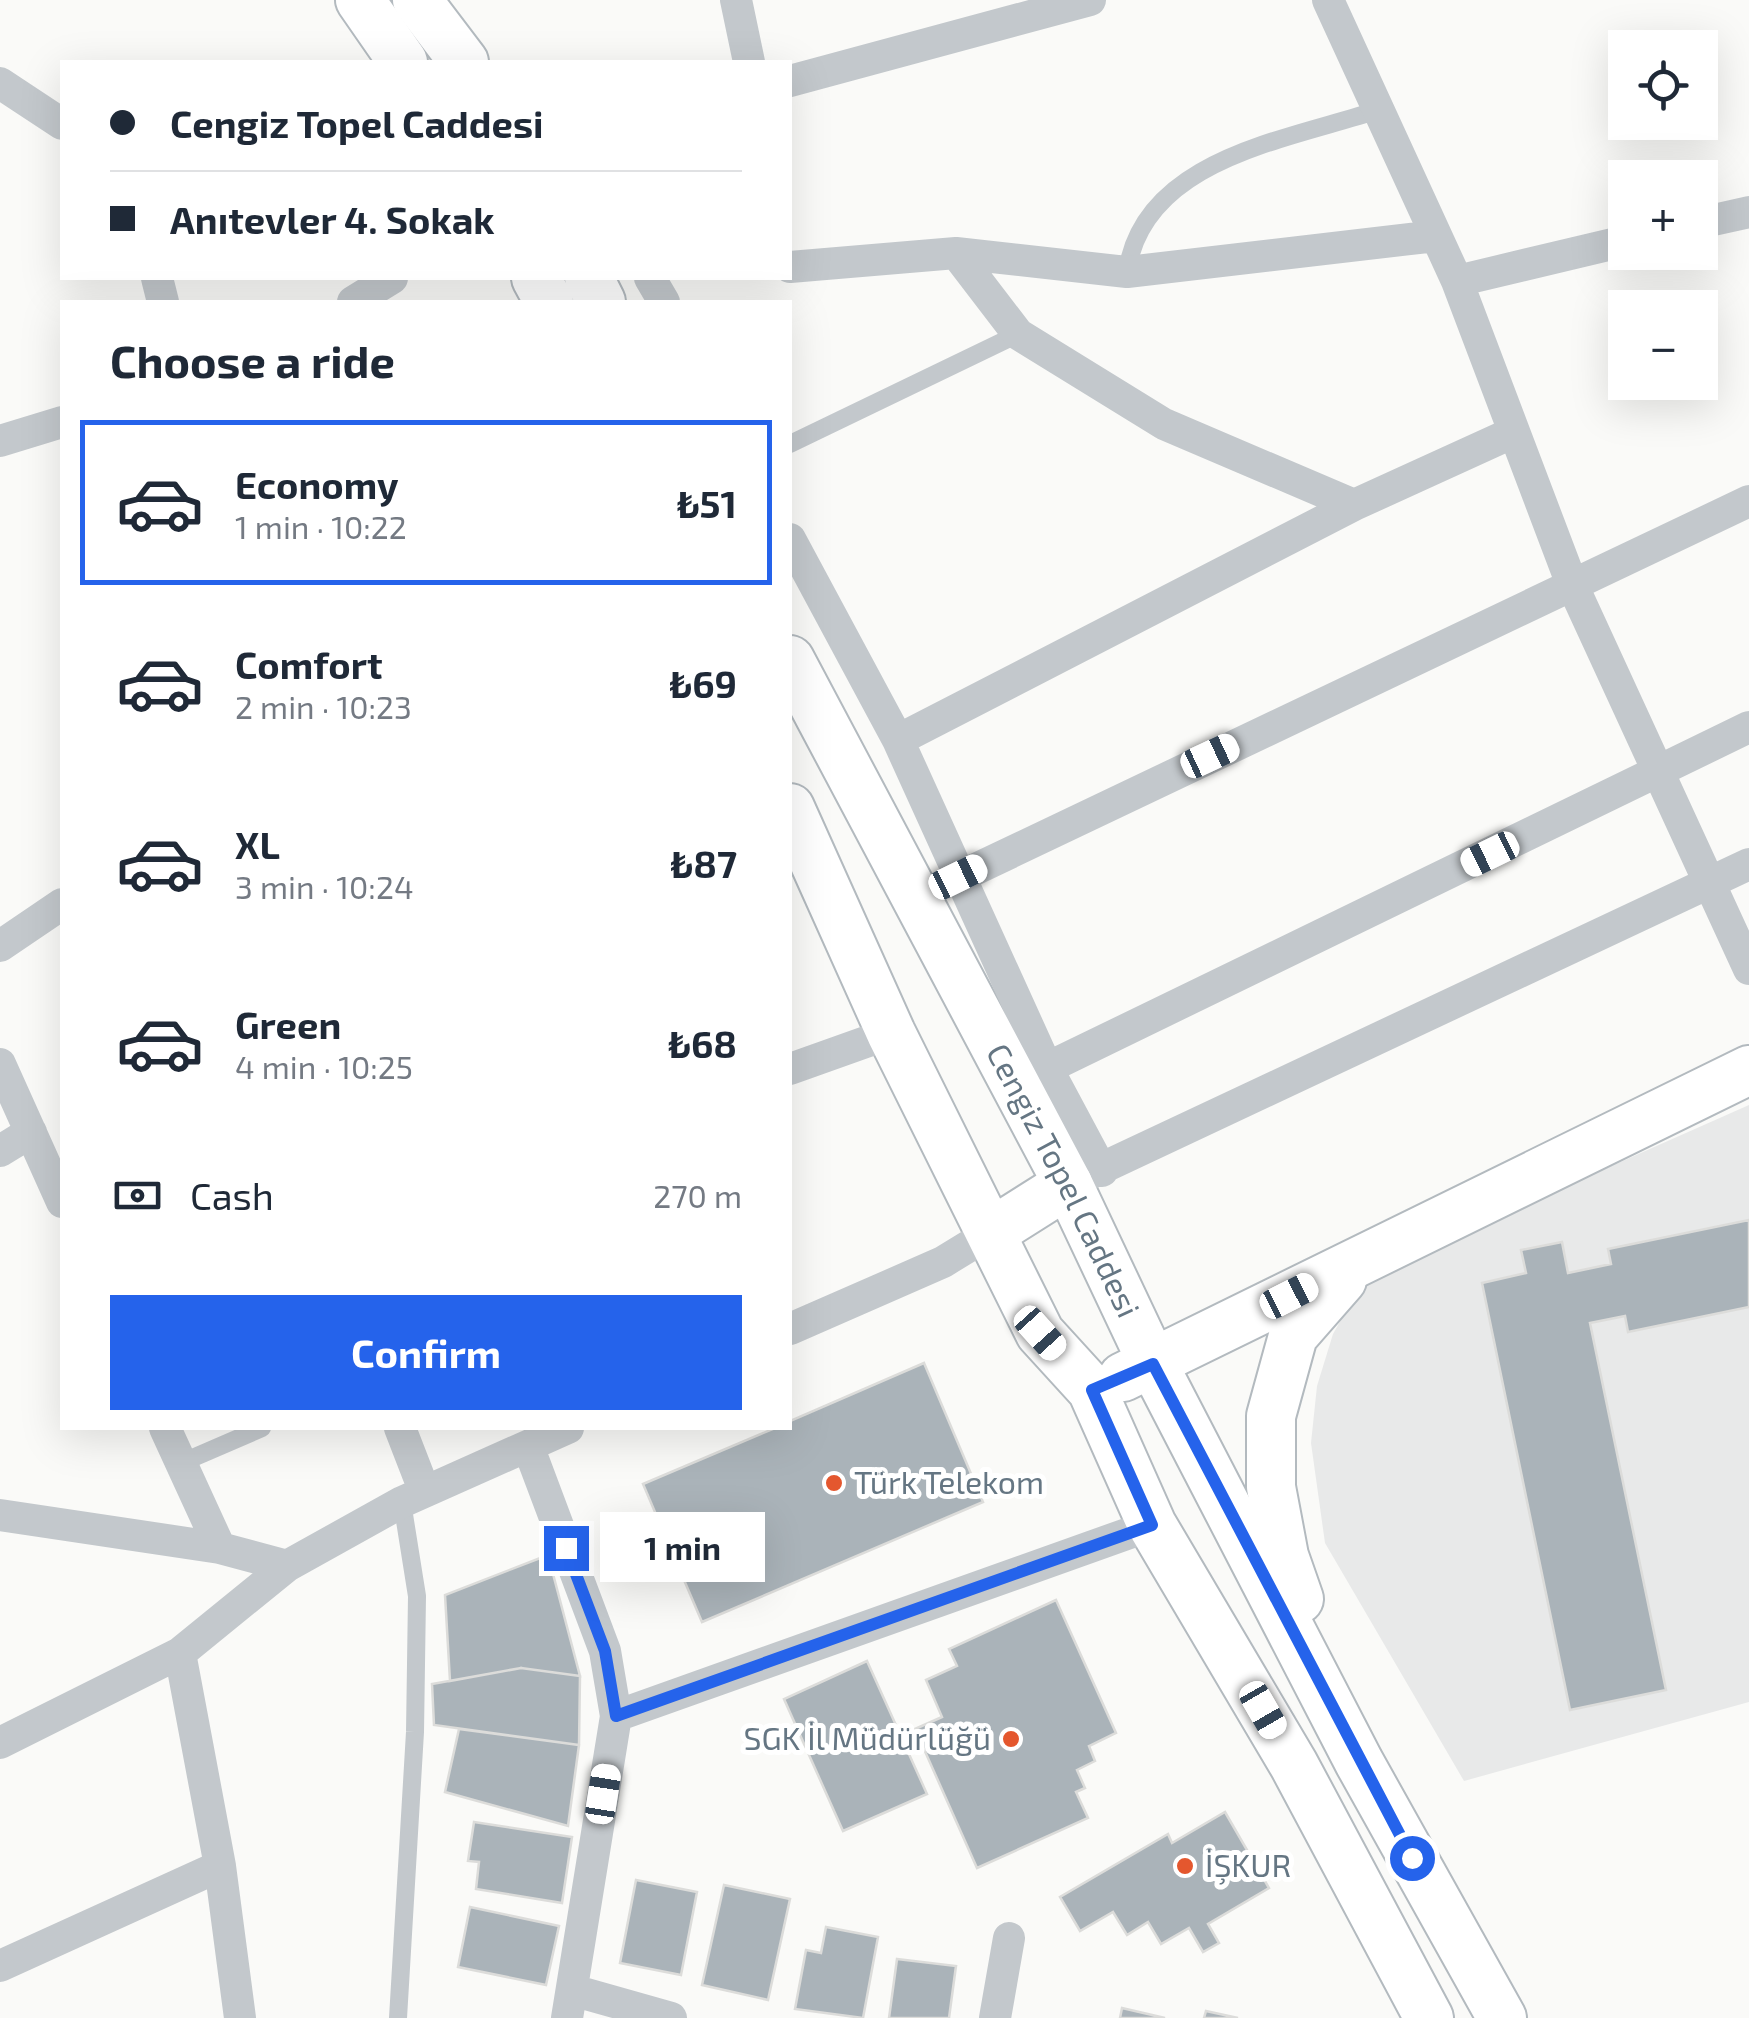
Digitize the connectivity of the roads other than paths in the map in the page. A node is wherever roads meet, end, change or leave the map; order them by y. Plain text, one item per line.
1 (360, 0) edge
2 (418, 0) edge
3 (736, 0) edge
4 (1090, 0) edge
5 (1328, 0) edge
6 (402, 60) edge
7 (463, 60) edge
8 (749, 60) edge
9 (792, 80) edge
10 (0, 83) edge
11 (1378, 110) junction
12 (60, 123) edge
13 (1749, 212) edge
14 (1718, 220) edge
15 (1436, 236) junction
16 (1608, 245) edge
17 (956, 252) junction
18 (792, 267) edge
19 (1126, 272) junction
20 (389, 280) edge
21 (1456, 281) junction
22 (356, 300) edge
23 (1018, 334) junction
24 (60, 422) edge
25 (1512, 432) junction
26 (3, 436) edge
27 (792, 443) edge
28 (1749, 501) edge
29 (1354, 505) junction
30 (792, 542) edge
31 (1571, 582) junction
32 (792, 664) edge
33 (1749, 727) edge
34 (898, 740) junction
35 (1660, 772) junction
36 (792, 812) edge
37 (1749, 864) edge
38 (958, 877) junction
39 (1711, 881) junction
40 (60, 905) edge
41 (0, 946) edge
42 (1749, 969) edge
43 (891, 1032) junction
44 (0, 1064) edge
45 (1047, 1068) junction
46 (792, 1069) edge
47 (1749, 1070) edge
48 (31, 1132) junction
49 (0, 1151) edge
50 (1085, 1178) junction
51 (60, 1197) edge
52 (992, 1232) junction
53 (1357, 1262) junction
54 (792, 1328) edge
55 (1153, 1364) junction
56 (1092, 1390) junction
57 (166, 1430) edge
58 (257, 1430) edge
59 (400, 1430) edge
60 (564, 1430) edge
61 (528, 1446) junction
62 (182, 1463) junction
63 (413, 1496) junction
64 (0, 1515) edge
65 (1152, 1525) junction
66 (220, 1548) junction
67 (287, 1566) junction
68 (180, 1654) junction
69 (616, 1716) junction
70 (0, 1743) edge
71 (1358, 1762) junction
72 (220, 1866) junction
73 (1009, 1938) dead end
74 (0, 1966) edge
75 (570, 2004) edge
76 (240, 2018) edge
77 (398, 2018) edge
78 (672, 2018) edge
79 (995, 2018) edge
80 (1429, 2018) edge
81 (1502, 2018) edge

1 - 6 main road
2 - 7 main road
3 - 8 street
4 - 9 street
5 - 11 street
10 - 12 street
11 - 15 street
11 - 19 lane
13 - 14 street
15 - 19 street
15 - 21 street
16 - 21 street
17 - 18 street
17 - 19 street
17 - 23 street
20 - 22 street
21 - 25 street
23 - 27 lane
23 - 29 street
24 - 26 street
25 - 29 street
25 - 31 street
28 - 31 street
29 - 34 street
30 - 34 street
31 - 35 street
31 - 38 street
32 - 50 main road, Cengiz Topel Caddesi
33 - 35 street
34 - 38 street
35 - 39 street
35 - 45 street
36 - 43 main road
37 - 39 street
38 - 45 street
39 - 42 street
39 - 50 street
40 - 41 street
43 - 46 street
43 - 52 main road
44 - 48 street
45 - 50 street
47 - 53 main road
48 - 49 street
48 - 51 street
50 - 52 main road
50 - 55 main road, Cengiz Topel Caddesi
52 - 54 street
52 - 56 main road
53 - 55 main road
53 - 71 main road
55 - 56 main road
55 - 71 main road, Cengiz Topel Caddesi
56 - 65 main road
57 - 62 street
58 - 62 lane
59 - 63 street
60 - 61 street
61 - 63 street
61 - 69 street
62 - 66 street
63 - 67 street
63 - 77 lane
64 - 66 street
65 - 69 street
65 - 80 main road
66 - 67 street
67 - 68 street
68 - 70 street
68 - 72 street
69 - 75 street
71 - 81 main road, Cengiz Topel Caddesi
72 - 74 street
72 - 76 street
73 - 79 street
75 - 78 street

